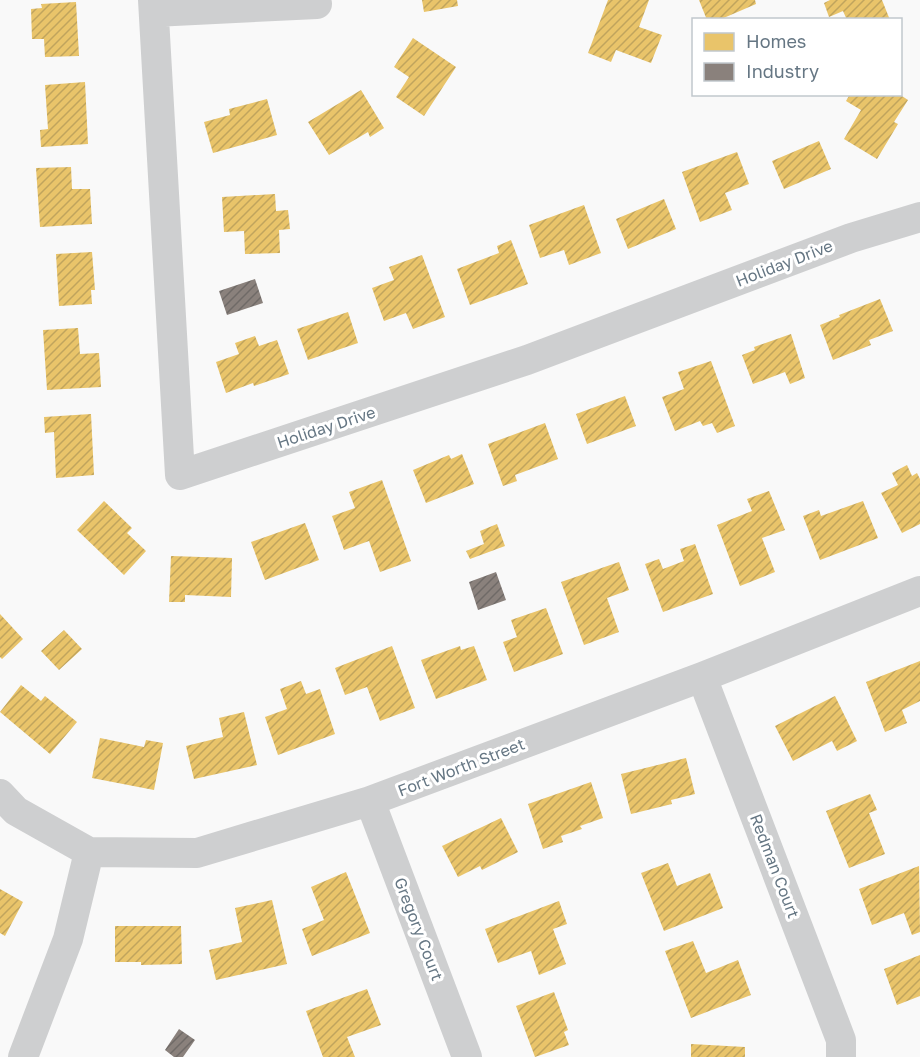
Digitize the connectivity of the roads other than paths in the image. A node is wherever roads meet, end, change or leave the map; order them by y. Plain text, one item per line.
1 (317, 4) dead end
2 (153, 6) edge
3 (920, 218) edge
4 (920, 591) edge
5 (702, 677) junction
6 (0, 794) edge
7 (370, 801) junction
8 (89, 852) junction
9 (23, 1057) edge
10 (467, 1057) edge
11 (841, 1057) edge

1 - 2 street
2 - 3 street, Holiday Drive
4 - 5 street, Fort Worth Street
5 - 7 street, Fort Worth Street
5 - 11 street, Redman Court
6 - 8 street, Fort Worth Street
7 - 8 street, Fort Worth Street
7 - 10 street, Gregory Court
8 - 9 street

